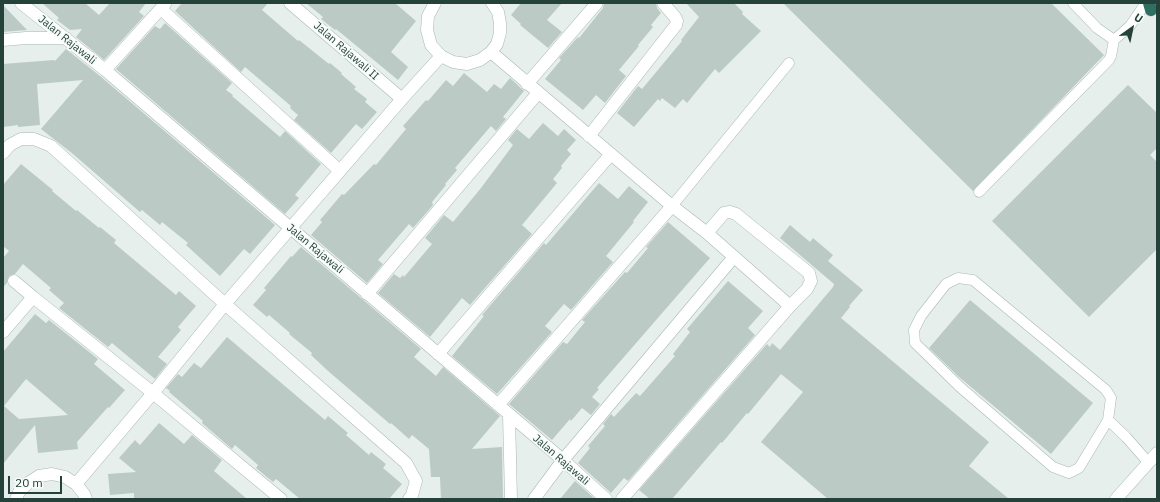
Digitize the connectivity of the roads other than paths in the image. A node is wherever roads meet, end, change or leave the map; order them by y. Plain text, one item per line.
1 (21, 3) edge
2 (290, 3) edge
3 (435, 3) edge
4 (492, 3) edge
5 (597, 3) edge
6 (663, 3) edge
7 (1073, 3) edge
8 (163, 6) edge
9 (1149, 7) edge
10 (66, 38) junction
11 (3, 40) edge
12 (1114, 40) junction
13 (491, 52) junction
14 (441, 56) junction
15 (789, 63) dead end
16 (105, 70) junction
17 (528, 84) junction
18 (538, 93) junction
19 (402, 99) junction
20 (589, 136) junction
21 (3, 153) edge
22 (611, 154) junction
23 (340, 171) junction
24 (979, 192) dead end
25 (672, 206) junction
26 (290, 228) junction
27 (707, 233) junction
28 (733, 258) junction
29 (14, 281) dead end
30 (367, 294) junction
31 (33, 297) junction
32 (225, 304) junction
33 (790, 306) junction
34 (3, 332) edge
35 (438, 354) junction
36 (153, 393) junction
37 (498, 405) junction
38 (509, 414) junction
39 (1108, 420) junction
40 (1157, 453) edge
41 (563, 460) junction
42 (1148, 462) junction
43 (76, 484) junction
44 (273, 497) edge
45 (16, 499) edge
46 (86, 499) edge
47 (408, 499) edge
48 (511, 499) edge
49 (534, 499) edge
50 (606, 499) edge
51 (622, 499) edge
52 (1116, 499) edge

1 - 10 street, Jalan Rajawali
2 - 19 street, Jalan Rajawali II
3 - 14 street
4 - 13 street
5 - 17 street
6 - 20 street
7 - 12 lane
8 - 16 street
8 - 23 street
9 - 12 lane
10 - 11 street
10 - 16 street, Jalan Rajawali
12 - 24 lane
13 - 14 street
13 - 17 street
14 - 19 street
15 - 25 lane
16 - 26 street, Jalan Rajawali
17 - 18 street
18 - 20 street
18 - 30 street
19 - 23 street
20 - 22 street
21 - 32 street
22 - 25 street
22 - 35 street
23 - 26 street
25 - 27 street
25 - 37 street
26 - 30 street, Jalan Rajawali
26 - 32 street
27 - 28 street
27 - 33 street
28 - 33 street
28 - 41 street
29 - 31 street
30 - 35 street, Jalan Rajawali
31 - 34 street
31 - 36 street
32 - 36 street
32 - 47 street
33 - 51 street
35 - 37 street, Jalan Rajawali
36 - 43 street
36 - 44 street
37 - 38 street, Jalan Rajawali
38 - 41 street, Jalan Rajawali
38 - 48 street
39 - 39 lane
39 - 42 lane
40 - 42 street
41 - 49 street
41 - 50 street, Jalan Rajawali
42 - 52 street
43 - 45 street
43 - 46 street

